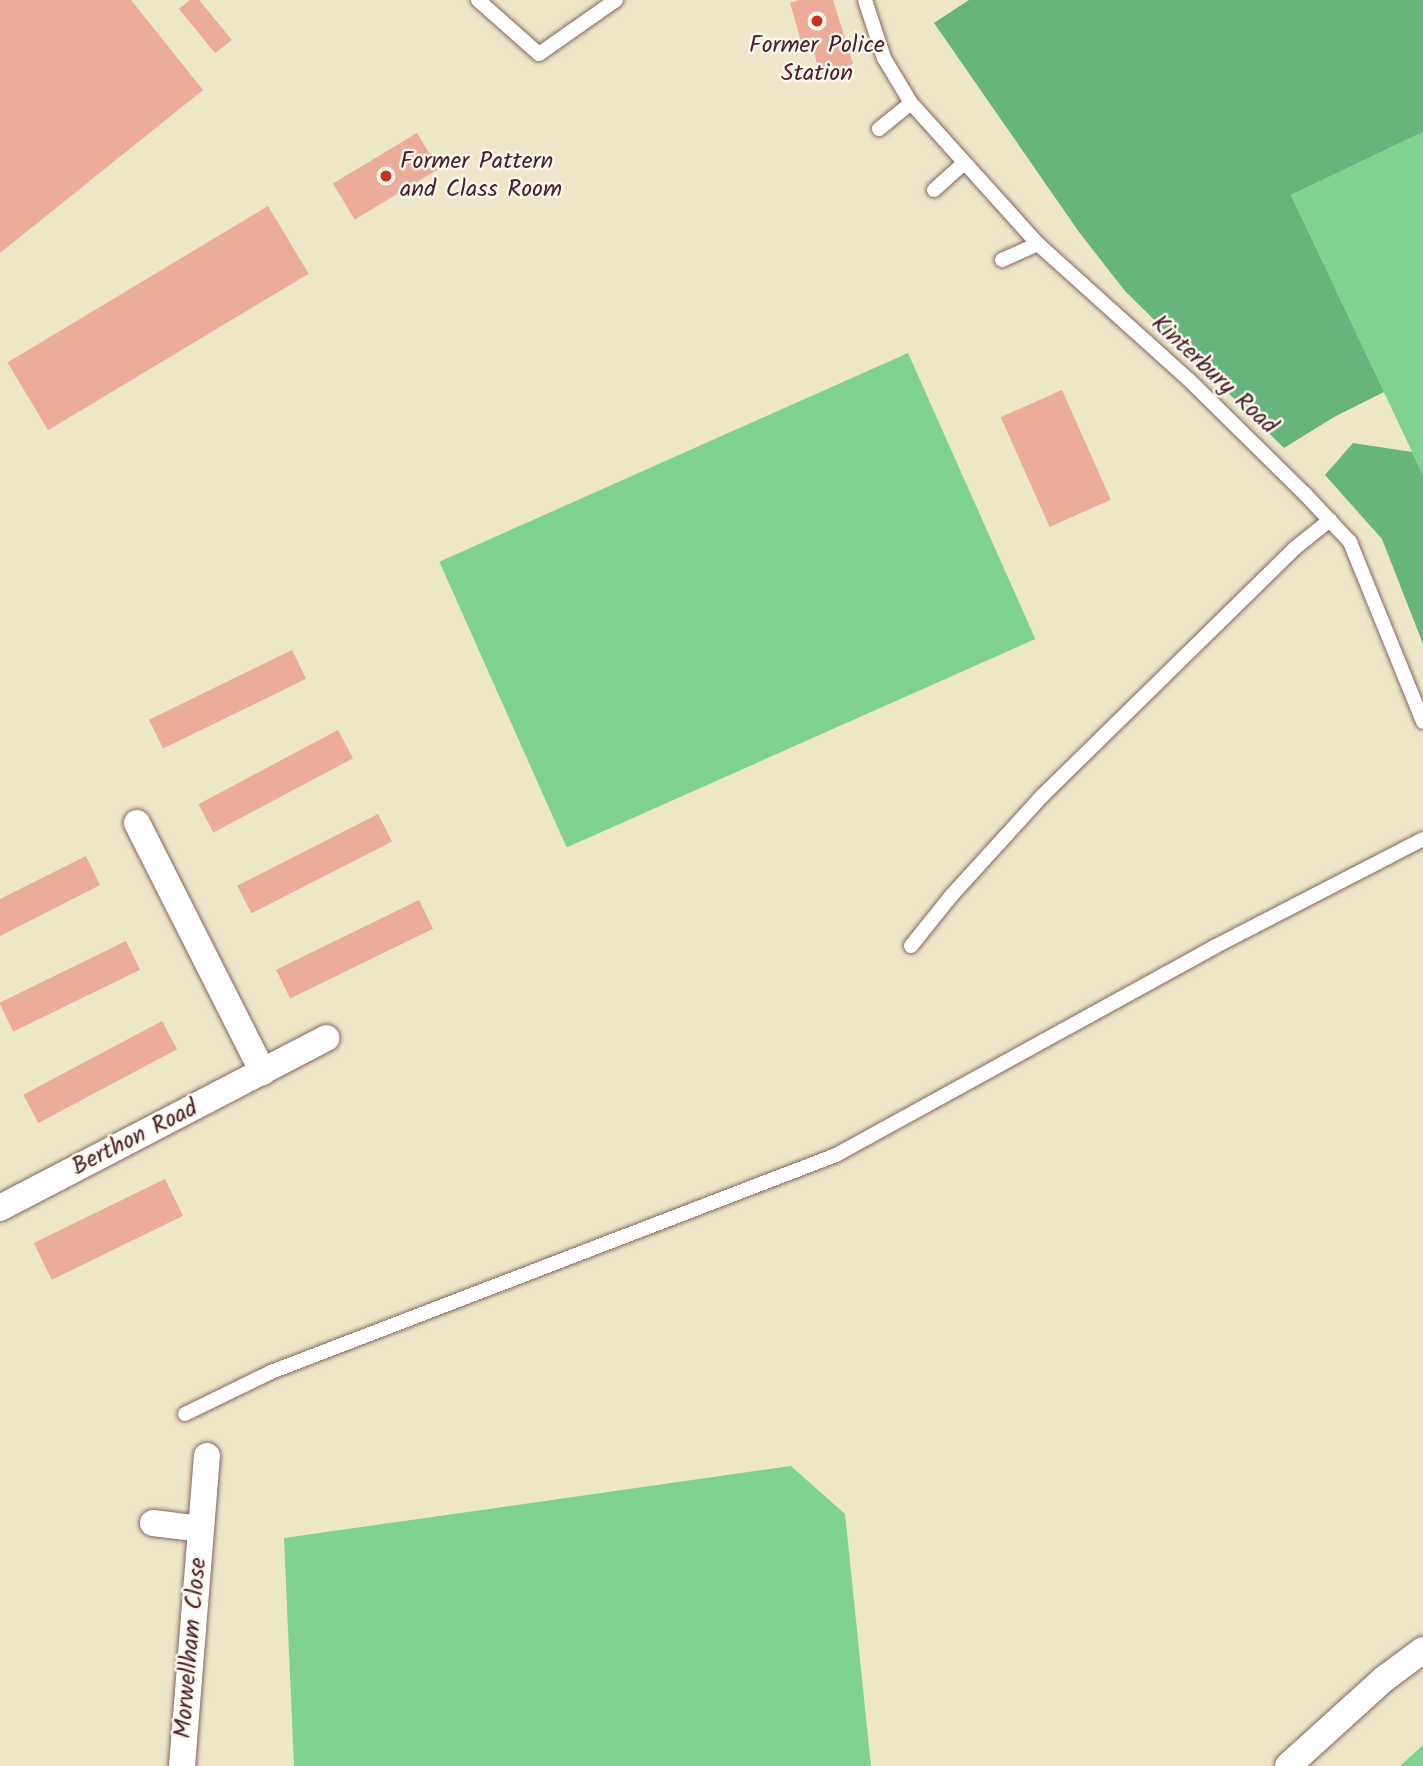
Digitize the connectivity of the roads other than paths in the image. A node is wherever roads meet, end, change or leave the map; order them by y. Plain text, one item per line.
1 (478, 0) edge
2 (616, 0) edge
3 (865, 0) edge
4 (911, 103) junction
5 (879, 129) dead end
6 (964, 163) junction
7 (934, 190) dead end
8 (1038, 244) junction
9 (1002, 260) dead end
10 (1330, 520) junction
11 (1423, 722) edge
12 (137, 823) dead end
13 (1423, 839) edge
14 (912, 946) dead end
15 (326, 1038) dead end
16 (263, 1072) junction
17 (2, 1201) edge
18 (185, 1414) dead end
19 (207, 1456) dead end
20 (153, 1523) dead end
21 (201, 1529) junction
22 (1423, 1650) edge
23 (181, 1766) edge
24 (1288, 1766) edge

1 - 2 lane
3 - 4 lane, Kinterbury Road
4 - 5 lane
4 - 6 lane, Kinterbury Road
6 - 7 lane
6 - 8 lane, Kinterbury Road
8 - 9 lane
8 - 10 lane, Kinterbury Road
10 - 11 lane, Kinterbury Road
10 - 14 lane
12 - 16 street
13 - 18 lane
15 - 16 street, Berthon Road
16 - 17 street, Berthon Road
19 - 21 street, Morwellham Close
20 - 21 street, Morwellham Close
21 - 23 street, Morwellham Close
22 - 24 street

